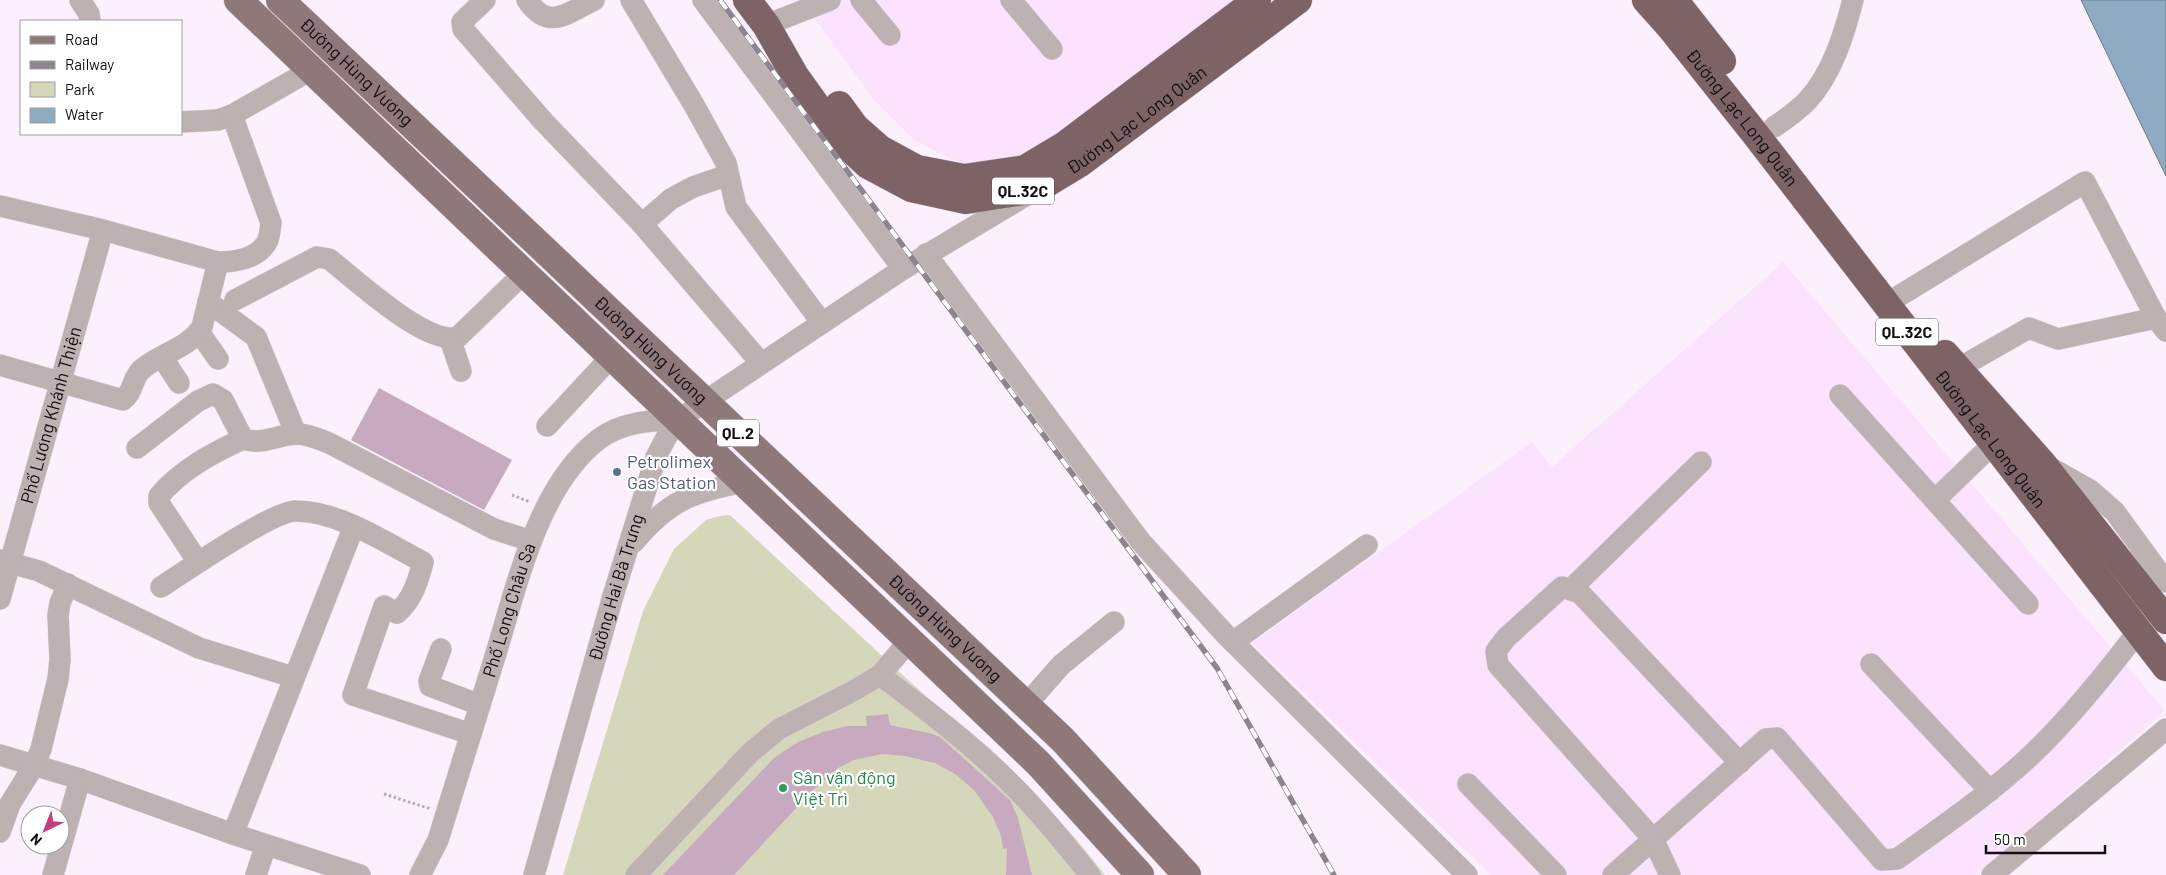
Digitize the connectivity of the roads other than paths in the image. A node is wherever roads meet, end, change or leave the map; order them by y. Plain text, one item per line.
1 (80, 0) edge
2 (238, 0) edge
3 (280, 0) edge
4 (485, 0) edge
5 (526, 0) edge
6 (594, 0) edge
7 (630, 0) edge
8 (703, 0) edge
9 (747, 0) edge
10 (830, 0) edge
11 (861, 0) edge
12 (1011, 0) edge
13 (1257, 0) edge
14 (1298, 0) edge
15 (1646, 0) edge
16 (1674, 0) edge
17 (1853, 0) edge
18 (90, 20) edge
19 (766, 25) junction
20 (890, 35) dead end
21 (1052, 49) dead end
22 (311, 70) junction
23 (232, 115) junction
24 (182, 122) edge
25 (1774, 128) junction
26 (728, 175) junction
27 (1031, 179) junction
28 (994, 196) junction
29 (0, 206) edge
30 (642, 224) junction
31 (103, 230) junction
32 (1840, 231) junction
33 (926, 254) junction
34 (218, 262) junction
35 (903, 269) junction
36 (524, 274) junction
37 (1900, 296) junction
38 (235, 300) dead end
39 (208, 302) junction
40 (822, 322) junction
41 (2161, 324) edge
42 (199, 332) junction
43 (450, 339) junction
44 (167, 354) junction
45 (612, 356) junction
46 (218, 359) dead end
47 (761, 363) junction
48 (0, 365) edge
49 (1957, 369) junction
50 (460, 372) dead end
51 (183, 379) dead end
52 (60, 383) junction
53 (1840, 395) dead end
54 (704, 402) junction
55 (679, 420) junction
56 (548, 426) dead end
57 (296, 434) junction
58 (242, 439) junction
59 (1993, 444) junction
60 (137, 448) dead end
61 (1701, 462) dead end
62 (2042, 462) junction
63 (744, 482) junction
64 (1936, 500) junction
65 (354, 526) junction
66 (531, 541) junction
67 (1368, 545) dead end
68 (627, 550) junction
69 (5, 561) edge
70 (198, 562) junction
71 (2166, 582) edge
72 (68, 584) junction
73 (161, 587) dead end
74 (1571, 588) junction
75 (0, 599) edge
76 (2028, 604) dead end
77 (2166, 620) edge
78 (1114, 622) dead end
79 (2139, 630) junction
80 (910, 640) junction
81 (1233, 642) junction
82 (441, 649) dead end
83 (1871, 664) dead end
84 (2166, 667) edge
85 (880, 675) junction
86 (293, 677) junction
87 (480, 705) junction
88 (1026, 705) junction
89 (2166, 729) edge
90 (471, 734) junction
91 (0, 755) edge
92 (1740, 763) junction
93 (35, 764) junction
94 (80, 779) junction
95 (1468, 784) dead end
96 (1990, 790) junction
97 (0, 832) edge
98 (233, 834) junction
99 (1653, 839) junction
100 (266, 845) junction
101 (53, 875) edge
102 (256, 875) edge
103 (360, 875) edge
104 (420, 875) edge
105 (534, 875) edge
106 (636, 875) edge
107 (1090, 875) edge
108 (1140, 875) edge
109 (1187, 875) edge
110 (1467, 875) edge
111 (1556, 875) edge
112 (1613, 875) edge
113 (1670, 875) edge
114 (1992, 875) edge

1 - 18 street
2 - 22 main road, Đường Hùng Vương / QL.2
3 - 54 main road, Đường Hùng Vương / QL.2
4 - 30 street
5 - 6 street
7 - 26 street
8 - 35 street
9 - 19 highway, Đường Lạc Long Quân / QL.32C
10 - 19 street
11 - 20 street
12 - 21 street
13 - 27 highway, Đường Lạc Long Quân / QL.32C
14 - 27 highway, Đường Lạc Long Quân / QL.32C
15 - 32 highway, Đường Lạc Long Quân / QL.32C
16 - 25 highway, Đường Lạc Long Quân / QL.32C
17 - 25 street
19 - 27 highway, Đường Lạc Long Quân / QL.32C
19 - 28 highway, Đường Lạc Long Quân / QL.32C
22 - 23 street
22 - 36 main road, Đường Hùng Vương / QL.2
23 - 24 street
23 - 34 street
25 - 32 highway, Đường Lạc Long Quân / QL.32C
26 - 30 street
26 - 40 street
27 - 28 highway, Đường Lạc Long Quân / QL.32C
27 - 33 street, Đường Hai Bà Trưng
28 - 33 street, Đường Hai Bà Trưng
29 - 31 street
30 - 47 street
31 - 34 street
31 - 52 street, Phố Lương Khánh Thiện
32 - 37 highway, Đường Lạc Long Quân / QL.32C
32 - 59 highway, Đường Lạc Long Quân / QL.32C
33 - 35 street, Đường Hai Bà Trưng
33 - 81 street
34 - 39 street
35 - 40 street, Đường Hai Bà Trưng
36 - 43 street
36 - 45 main road, Đường Hùng Vương / QL.2
37 - 41 street
37 - 49 highway, Đường Lạc Long Quân / QL.32C
38 - 43 street
39 - 42 street
39 - 57 street
40 - 47 street, Đường Hai Bà Trưng
41 - 49 street
42 - 44 street
42 - 46 street
43 - 50 street
44 - 51 street
44 - 52 street
45 - 55 main road, Đường Hùng Vương / QL.2
45 - 56 street
47 - 54 street, Đường Hai Bà Trưng
48 - 52 street
49 - 62 highway, Đường Lạc Long Quân / QL.32C
52 - 69 street, Phố Lương Khánh Thiện
53 - 64 street
54 - 55 street, Đường Hai Bà Trưng
54 - 88 main road, Đường Hùng Vương / QL.2
55 - 63 main road, Đường Hùng Vương / QL.2
55 - 66 street, Phố Long Châu Sa
55 - 68 street, Đường Hai Bà Trưng
57 - 58 street
57 - 66 street
58 - 60 street
58 - 70 street
59 - 64 street
59 - 79 highway, Đường Lạc Long Quân / QL.32C
61 - 74 street
62 - 71 street
62 - 77 highway, Đường Lạc Long Quân / QL.32C
63 - 68 street
63 - 80 main road, Đường Hùng Vương / QL.2
64 - 76 street
65 - 70 street
65 - 86 street
65 - 90 street
66 - 87 street, Phố Long Châu Sa
67 - 81 street
68 - 105 street, Đường Hai Bà Trưng
69 - 72 street
69 - 75 street, Phố Lương Khánh Thiện
70 - 73 street
72 - 86 street
72 - 93 street
74 - 92 street
74 - 99 street
78 - 88 street
79 - 84 highway, Đường Lạc Long Quân / QL.32C
79 - 96 street
80 - 85 street
80 - 108 main road, Đường Hùng Vương / QL.2
81 - 110 street
82 - 87 street
83 - 96 street
85 - 106 street
85 - 107 street
86 - 98 street
87 - 90 street, Phố Long Châu Sa
88 - 109 main road, Đường Hùng Vương / QL.2
89 - 114 street
90 - 104 street, Phố Long Châu Sa
91 - 93 street
92 - 96 street
92 - 99 street
93 - 94 street
93 - 97 street
94 - 98 street
94 - 101 street
95 - 111 street
98 - 100 street
99 - 112 street
99 - 113 street
100 - 102 street
100 - 103 street

